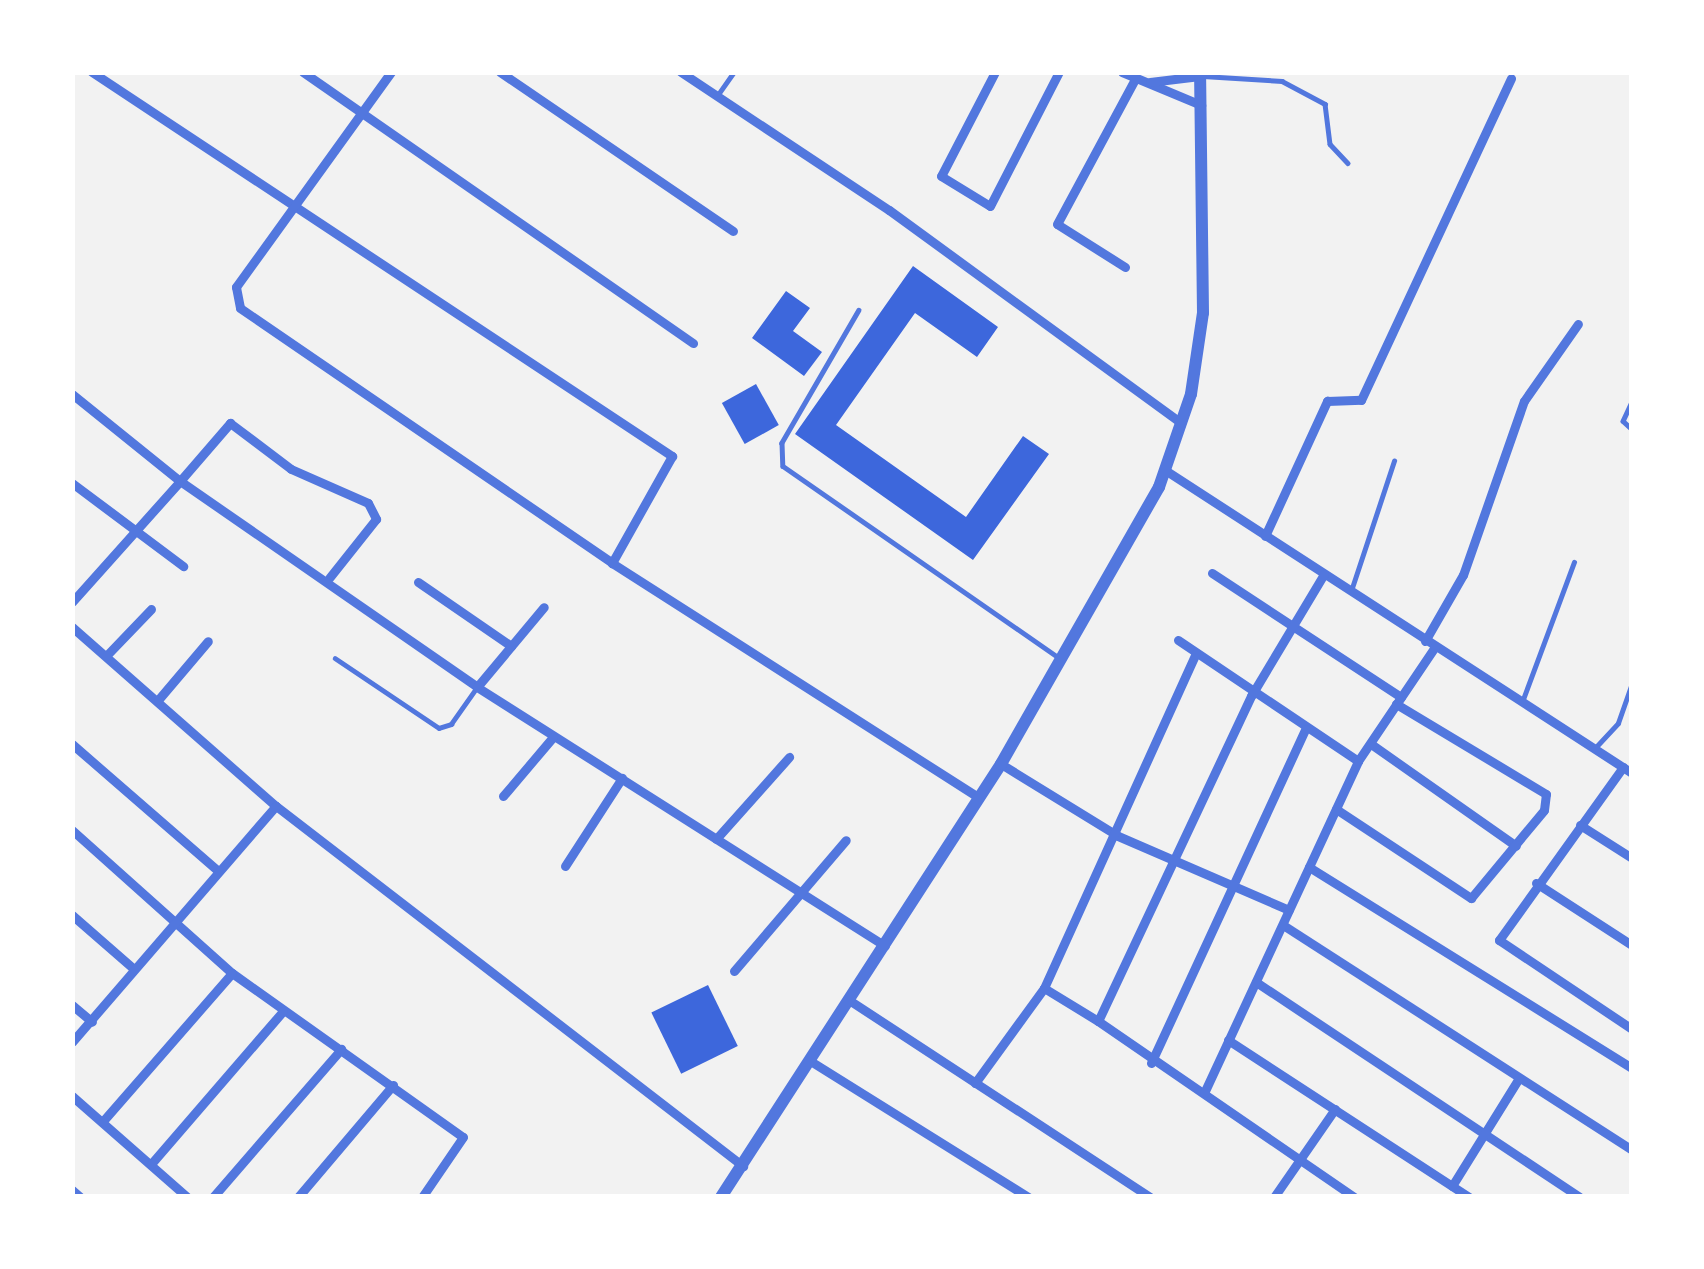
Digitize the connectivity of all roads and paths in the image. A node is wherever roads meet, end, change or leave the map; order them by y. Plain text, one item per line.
1 (92, 72) edge
2 (303, 72) edge
3 (391, 72) edge
4 (500, 72) edge
5 (681, 72) edge
6 (734, 72) edge
7 (995, 72) edge
8 (1059, 72) edge
9 (1122, 72) edge
10 (1200, 74) edge
11 (1511, 78) dead end
12 (1135, 79) junction
13 (1150, 82) junction
14 (718, 96) junction
15 (1201, 105) junction
16 (363, 111) junction
17 (1348, 163) dead end
18 (295, 206) junction
19 (733, 231) dead end
20 (1125, 267) dead end
21 (859, 310) dead end
22 (1578, 324) dead end
23 (693, 343) dead end
24 (72, 394) edge
25 (1632, 402) edge
26 (1181, 423) junction
27 (1632, 429) edge
28 (1394, 460) dead end
29 (1165, 470) junction
30 (180, 482) junction
31 (72, 483) edge
32 (135, 532) junction
33 (1265, 536) junction
34 (1574, 562) dead end
35 (613, 563) junction
36 (183, 566) dead end
37 (1212, 573) dead end
38 (1324, 574) junction
39 (329, 578) junction
40 (418, 582) dead end
41 (1351, 592) junction
42 (72, 602) edge
43 (544, 608) dead end
44 (151, 609) dead end
45 (1293, 626) junction
46 (72, 627) edge
47 (1178, 640) dead end
48 (208, 641) dead end
49 (1430, 644) junction
50 (511, 646) junction
51 (1196, 653) junction
52 (106, 656) junction
53 (335, 658) dead end
54 (1061, 659) junction
55 (1632, 683) edge
56 (477, 687) junction
57 (1251, 696) junction
58 (158, 700) junction
59 (1399, 700) junction
60 (1522, 702) junction
61 (1305, 729) junction
62 (553, 736) junction
63 (72, 744) edge
64 (1371, 744) junction
65 (1594, 748) junction
66 (788, 757) dead end
67 (1358, 761) junction
68 (1001, 764) junction
69 (1628, 770) edge
70 (622, 778) junction
71 (503, 796) dead end
72 (979, 798) junction
73 (276, 806) junction
74 (1336, 809) junction
75 (1580, 825) junction
76 (72, 830) edge
77 (1118, 836) junction
78 (716, 839) junction
79 (845, 840) dead end
80 (1516, 846) junction
81 (1176, 856) junction
82 (1632, 858) edge
83 (565, 866) dead end
84 (1310, 867) junction
85 (217, 870) junction
86 (1536, 883) junction
87 (1234, 884) junction
88 (801, 897) junction
89 (1289, 910) junction
90 (72, 914) edge
91 (176, 922) junction
92 (1282, 925) junction
93 (1632, 945) edge
94 (885, 946) junction
95 (134, 969) junction
96 (734, 971) dead end
97 (232, 973) junction
98 (1256, 982) junction
99 (1044, 988) junction
100 (852, 1002) junction
101 (72, 1005) edge
102 (284, 1011) junction
103 (1098, 1021) junction
104 (92, 1022) junction
105 (1632, 1029) edge
106 (1228, 1040) junction
107 (72, 1042) edge
108 (341, 1049) junction
109 (812, 1062) junction
110 (1150, 1064) junction
111 (1632, 1068) edge
112 (1519, 1078) junction
113 (975, 1083) junction
114 (393, 1085) junction
115 (1204, 1094) junction
116 (72, 1096) edge
117 (1335, 1109) junction
118 (103, 1121) junction
119 (1484, 1135) junction
120 (1632, 1150) edge
121 (1299, 1162) junction
122 (151, 1164) junction
123 (743, 1166) junction
124 (1452, 1186) junction
125 (72, 1190) edge
126 (80, 1197) edge
127 (188, 1197) edge
128 (213, 1197) edge
129 (298, 1197) edge
130 (422, 1197) edge
131 (721, 1197) edge
132 (1028, 1197) edge
133 (1150, 1197) edge
134 (1274, 1197) edge
135 (1354, 1197) edge
136 (1469, 1197) edge
137 (1579, 1197) edge

1 - 18 street
2 - 16 street
3 - 16 street
4 - 19 street
5 - 14 street
6 - 14 lane
7 - 8 street
9 - 12 street
10 - 13 street
10 - 15 street
10 - 17 lane
11 - 33 street
12 - 13 street
12 - 20 street
13 - 15 street
14 - 26 street
15 - 26 street
16 - 18 street
16 - 23 street
18 - 35 street
18 - 35 street
21 - 54 lane
22 - 49 street
24 - 30 street
25 - 27 lane
26 - 29 street
28 - 41 lane
29 - 33 street
29 - 54 street
30 - 32 street
30 - 39 street
30 - 39 street
31 - 32 street
32 - 36 street
32 - 42 street
33 - 38 street
34 - 60 lane
35 - 72 street
37 - 45 street
38 - 41 street
38 - 45 street
39 - 56 street
40 - 50 street
41 - 49 street
43 - 50 street
44 - 52 street
45 - 57 street
45 - 59 street
46 - 52 street
47 - 51 street
48 - 58 street
49 - 59 street
49 - 60 street
50 - 56 street
51 - 57 street
51 - 77 street
52 - 58 street
53 - 56 lane
54 - 68 street
55 - 65 lane
56 - 62 street
57 - 61 street
57 - 81 street
58 - 73 street
59 - 64 street
59 - 80 street
60 - 65 street
61 - 67 street
61 - 87 street
62 - 70 street
62 - 71 street
63 - 85 street
64 - 67 street
64 - 80 street
65 - 69 street
66 - 78 street
67 - 74 street
68 - 72 street
68 - 77 street
69 - 75 street
70 - 78 street
70 - 83 street
72 - 94 street
73 - 85 street
73 - 123 street
74 - 80 street
74 - 84 street
75 - 82 street
75 - 86 street
76 - 91 street
77 - 81 street
77 - 99 street
78 - 88 street
79 - 88 street
81 - 87 street
81 - 103 street
84 - 89 street
84 - 111 street
85 - 91 street
86 - 93 street
86 - 105 street
87 - 89 street
87 - 110 street
88 - 94 street
88 - 96 street
89 - 92 street
90 - 95 street
91 - 95 street
91 - 97 street
92 - 98 street
92 - 112 street
94 - 100 street
95 - 104 street
97 - 102 street
97 - 118 street
98 - 106 street
98 - 119 street
99 - 103 street
99 - 113 street
100 - 109 street
100 - 113 street
101 - 104 street
102 - 108 street
102 - 122 street
103 - 110 street
104 - 107 street
106 - 115 street
106 - 117 street
108 - 114 street
108 - 128 street
109 - 123 street
109 - 132 street
110 - 115 street
112 - 119 street
112 - 120 street
113 - 133 street
114 - 129 street
114 - 130 street
115 - 121 street
116 - 118 street
117 - 121 street
117 - 124 street
118 - 122 street
119 - 124 street
119 - 137 street
121 - 134 street
121 - 135 street
122 - 127 street
123 - 131 street
124 - 136 street
125 - 126 street

